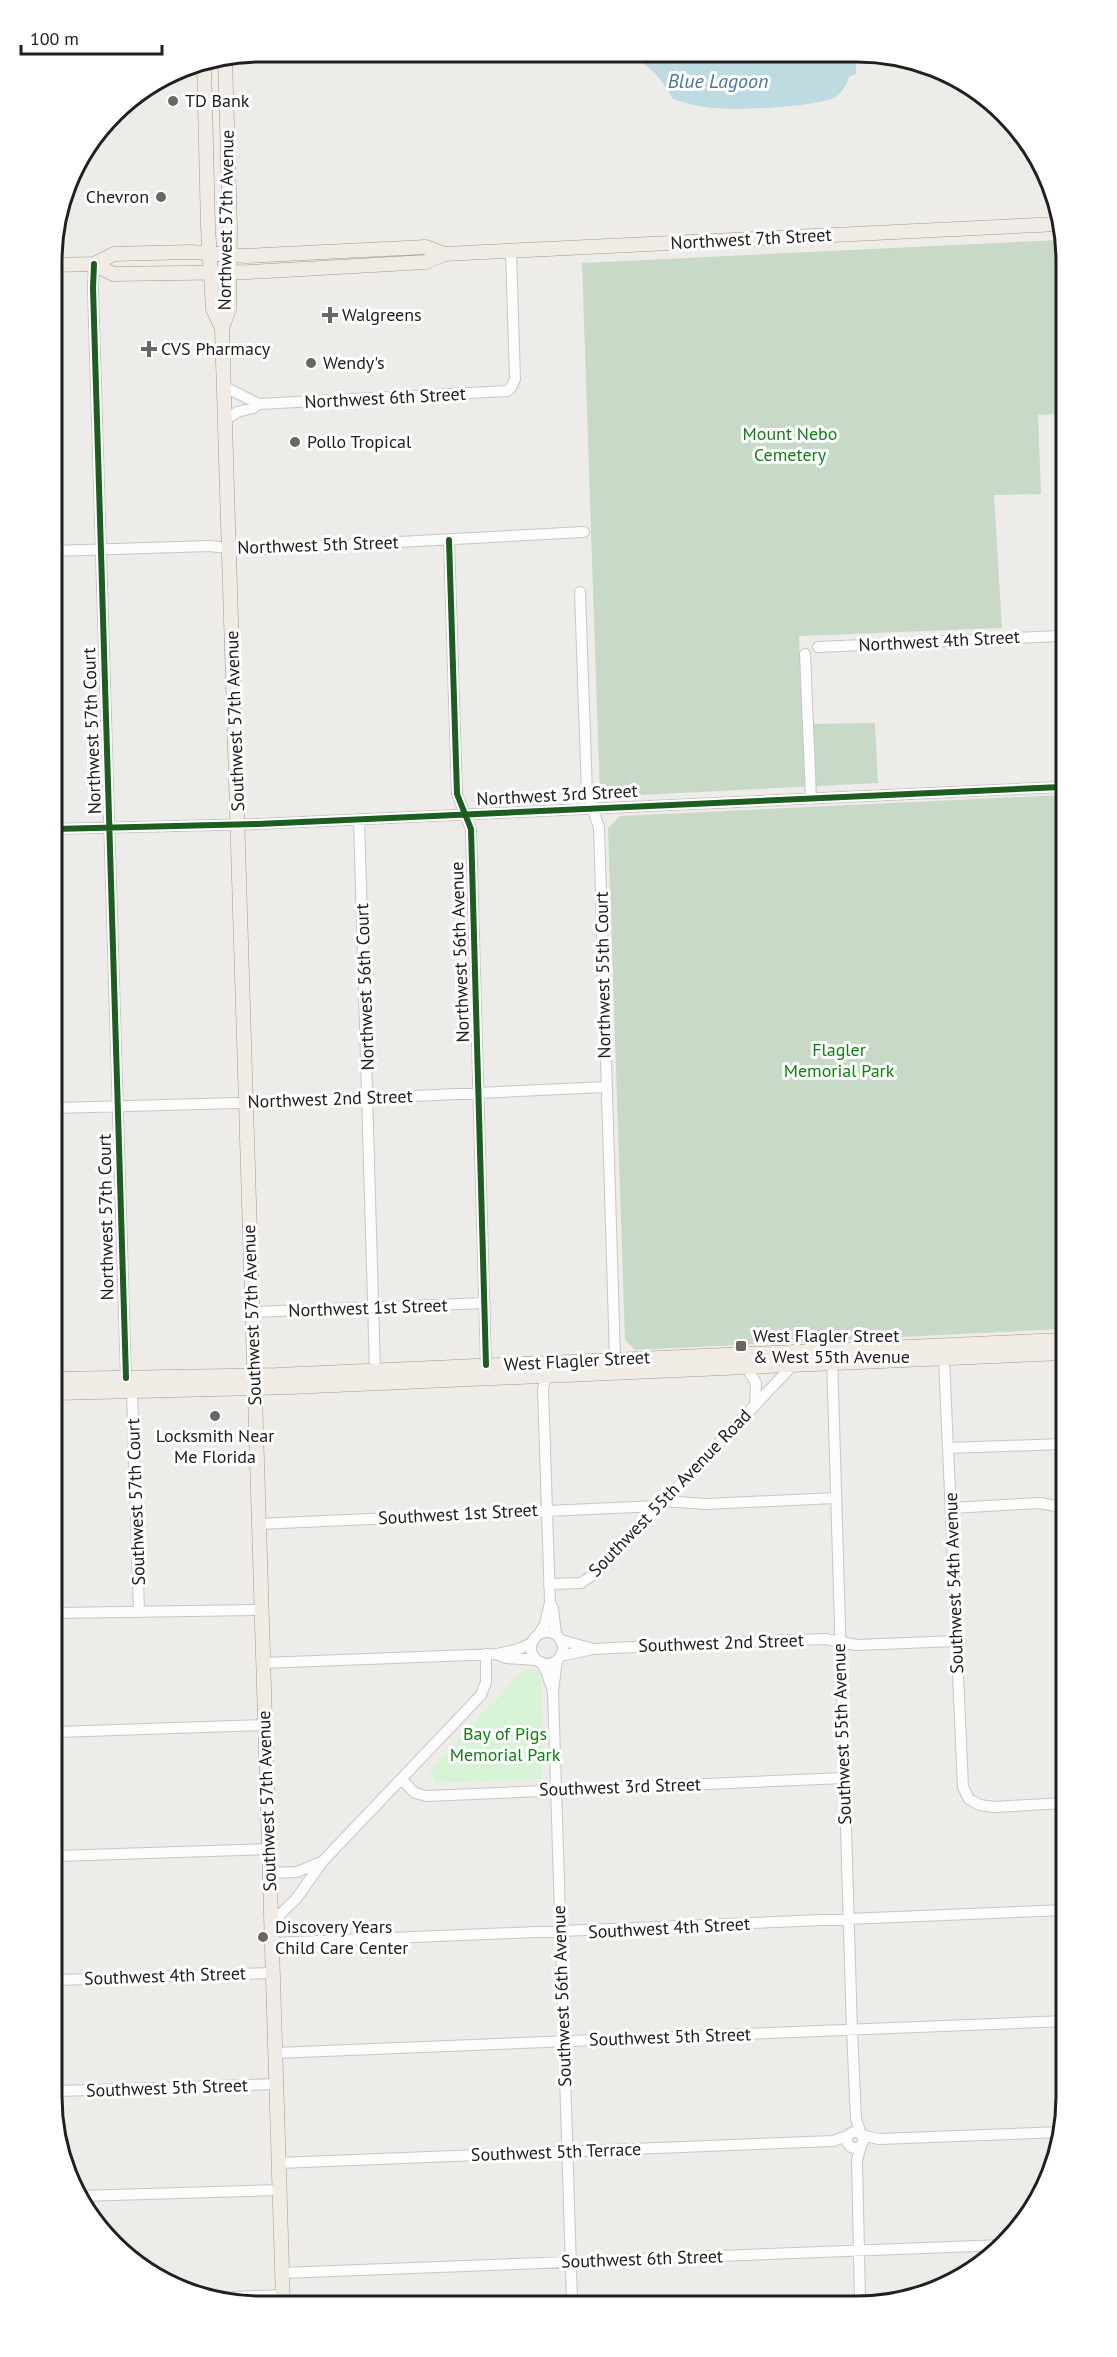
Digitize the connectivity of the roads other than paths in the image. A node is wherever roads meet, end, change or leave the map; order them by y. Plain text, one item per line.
1 (225, 65) edge
2 (204, 70) edge
3 (1052, 224) edge
4 (511, 250) junction
5 (210, 253) junction
6 (229, 254) junction
7 (444, 254) junction
8 (94, 264) junction
9 (62, 265) edge
10 (211, 271) junction
11 (229, 272) junction
12 (222, 328) junction
13 (223, 386) junction
14 (259, 404) junction
15 (225, 420) junction
16 (584, 532) dead end
17 (449, 540) junction
18 (228, 548) junction
19 (101, 549) junction
20 (62, 551) edge
21 (580, 592) dead end
22 (1056, 636) edge
23 (818, 647) dead end
24 (806, 654) dead end
25 (1056, 787) edge
26 (811, 798) junction
27 (592, 808) junction
28 (465, 814) junction
29 (359, 819) junction
30 (238, 824) junction
31 (110, 828) junction
32 (62, 830) edge
33 (606, 1088) junction
34 (479, 1093) junction
35 (368, 1099) junction
36 (246, 1103) junction
37 (118, 1106) junction
38 (62, 1108) edge
39 (485, 1303) junction
40 (373, 1308) junction
41 (251, 1312) junction
42 (1055, 1341) edge
43 (1003, 1349) junction
44 (813, 1351) junction
45 (1055, 1352) edge
46 (832, 1356) junction
47 (944, 1358) junction
48 (615, 1359) junction
49 (568, 1362) junction
50 (486, 1365) junction
51 (793, 1365) junction
52 (746, 1367) junction
53 (375, 1370) junction
54 (546, 1376) junction
55 (126, 1378) junction
56 (62, 1379) edge
57 (462, 1380) junction
58 (254, 1382) junction
59 (132, 1392) junction
60 (62, 1393) edge
61 (755, 1406) junction
62 (1055, 1444) edge
63 (948, 1448) junction
64 (835, 1498) junction
65 (660, 1504) junction
66 (951, 1508) junction
67 (1055, 1508) edge
68 (547, 1510) junction
69 (258, 1524) junction
70 (549, 1584) junction
71 (549, 1602) junction
72 (261, 1610) junction
73 (139, 1612) junction
74 (62, 1613) edge
75 (558, 1638) junction
76 (536, 1639) junction
77 (956, 1641) junction
78 (839, 1642) junction
79 (593, 1649) junction
80 (486, 1654) junction
81 (497, 1654) junction
82 (558, 1658) junction
83 (539, 1661) junction
84 (263, 1662) junction
85 (553, 1691) junction
86 (265, 1725) junction
87 (62, 1732) edge
88 (844, 1778) junction
89 (401, 1779) junction
90 (556, 1790) junction
91 (1055, 1804) edge
92 (268, 1849) junction
93 (62, 1856) edge
94 (323, 1861) junction
95 (269, 1873) junction
96 (1055, 1910) edge
97 (849, 1920) junction
98 (272, 1923) junction
99 (560, 1933) junction
100 (272, 1944) junction
101 (273, 1973) junction
102 (62, 1980) edge
103 (1055, 2021) edge
104 (852, 2030) junction
105 (563, 2041) junction
106 (275, 2053) junction
107 (276, 2084) junction
108 (62, 2091) edge
109 (1052, 2132) edge
110 (855, 2140) junction
111 (567, 2152) junction
112 (278, 2163) junction
113 (279, 2190) junction
114 (88, 2196) edge
115 (987, 2246) edge
116 (859, 2250) junction
117 (570, 2262) junction
118 (282, 2273) junction
119 (282, 2296) edge
120 (572, 2296) edge
121 (860, 2296) edge

1 - 6 main road, Northwest 57th Avenue
2 - 5 main road, Northwest 57th Avenue
3 - 4 main road, Northwest 7th Street
4 - 7 main road, Northwest 7th Street
4 - 14 street, Northwest 6th Street
5 - 6 main road, Northwest 7th Street
5 - 8 main road, Northwest 7th Street
5 - 10 main road, Northwest 57th Avenue
6 - 7 main road, Northwest 7th Street
6 - 11 main road, Northwest 57th Avenue
7 - 11 main road, Northwest 7th Street
8 - 9 main road, Northwest 7th Street
8 - 10 main road, Northwest 7th Street
8 - 19 street, Northwest 57th Court
10 - 11 main road, Northwest 7th Street
10 - 12 main road, Northwest 57th Avenue
11 - 12 main road, Northwest 57th Avenue
12 - 13 main road, Southwest 57th Avenue
13 - 14 street, Northwest 6th Street
13 - 15 main road, Southwest 57th Avenue
14 - 15 street, Northwest 6th Street
15 - 18 main road, Southwest 57th Avenue
16 - 17 street, Northwest 5th Street
17 - 18 street, Northwest 5th Street
17 - 28 street, Northwest 56th Avenue
18 - 19 street, Northwest 5th Street
18 - 30 main road, Southwest 57th Avenue
19 - 20 street, Northwest 5th Street
19 - 31 street, Northwest 57th Court
21 - 27 street, Northwest 55th Court
22 - 23 street, Northwest 4th Street
24 - 26 street
25 - 26 street, Northwest 3rd Street
26 - 27 street, Northwest 3rd Street
27 - 28 street, Northwest 3rd Street
27 - 33 street, Northwest 55th Court
28 - 29 street, Northwest 3rd Street
28 - 34 street, Northwest 56th Avenue
29 - 30 street, Northwest 3rd Street
29 - 35 street, Northwest 56th Court
30 - 31 street, Northwest 3rd Street
30 - 36 main road, Southwest 57th Avenue
31 - 32 street, Northwest 3rd Street
31 - 37 street, Northwest 57th Court
33 - 34 street, Northwest 2nd Street
33 - 48 street, Northwest 55th Court
34 - 35 street, Northwest 2nd Street
34 - 39 street, Northwest 56th Avenue
35 - 36 street, Northwest 2nd Street
35 - 40 street, Northwest 56th Court
36 - 37 street, Northwest 2nd Street
36 - 41 main road, Southwest 57th Avenue
37 - 38 street, Northwest 2nd Street
37 - 55 street, Northwest 57th Court
39 - 40 street, Northwest 1st Street
39 - 50 street, Northwest 56th Avenue
40 - 41 street, Northwest 1st Street
40 - 53 street, Northwest 56th Court
41 - 58 main road, Southwest 57th Avenue
42 - 43 main road, West Flagler Street
43 - 45 main road, West Flagler Street
43 - 46 main road, West Flagler Street
43 - 47 main road, West Flagler Street
44 - 46 main road, West Flagler Street
44 - 48 main road, West Flagler Street
44 - 51 main road
46 - 47 main road, West Flagler Street
46 - 51 main road, West Flagler Street
46 - 64 street, Southwest 55th Avenue
47 - 63 street, Southwest 54th Avenue
48 - 49 main road, West Flagler Street
49 - 50 main road, West Flagler Street
49 - 54 main road
50 - 53 main road, West Flagler Street
50 - 57 main road
51 - 52 main road, West Flagler Street
51 - 61 street, Southwest 55th Avenue Road
52 - 54 main road, West Flagler Street
52 - 61 street, Southwest 55th Avenue Road
53 - 58 main road, West Flagler Street
54 - 57 main road, West Flagler Street
54 - 68 street
55 - 56 main road, West Flagler Street
55 - 58 main road, West Flagler Street
57 - 58 main road, West Flagler Street
58 - 59 main road, West Flagler Street
58 - 69 main road, Southwest 57th Avenue
59 - 60 main road, West Flagler Street
59 - 73 street, Southwest 57th Court
61 - 65 street, Southwest 55th Avenue Road
62 - 63 street
63 - 66 street, Southwest 54th Avenue
64 - 65 street, Southwest 1st Street
64 - 78 street, Southwest 55th Avenue
65 - 68 street, Southwest 1st Street
65 - 70 street, Southwest 55th Avenue Road
66 - 67 street
66 - 77 street, Southwest 54th Avenue
68 - 69 street, Southwest 1st Street
68 - 70 street
69 - 72 main road, Southwest 57th Avenue
70 - 71 street
71 - 75 street
71 - 76 street
72 - 73 street
72 - 84 main road, Southwest 57th Avenue
73 - 74 street
75 - 76 street
75 - 79 street, Southwest 2nd Street
75 - 82 street
76 - 81 street
76 - 83 street
77 - 78 street, Southwest 2nd Street
77 - 91 street, Southwest 54th Avenue
78 - 79 street, Southwest 2nd Street
78 - 88 street, Southwest 55th Avenue
79 - 82 street, Southwest 2nd Street
80 - 81 street
80 - 84 street
80 - 89 street
81 - 83 street
82 - 83 street
82 - 85 street, Southwest 56th Avenue
83 - 85 street, Southwest 56th Avenue
84 - 86 main road, Southwest 57th Avenue
85 - 90 street, Southwest 56th Avenue
86 - 87 street
86 - 92 main road, Southwest 57th Avenue
88 - 90 street, Southwest 3rd Street
88 - 97 street, Southwest 55th Avenue
89 - 90 street, Southwest 3rd Street
89 - 94 street
90 - 99 street, Southwest 56th Avenue
92 - 93 street
92 - 95 main road, Southwest 57th Avenue
94 - 95 street
94 - 98 street
95 - 98 main road, Southwest 57th Avenue
96 - 97 street, Southwest 4th Street
97 - 99 street, Southwest 4th Street
97 - 104 street, Southwest 55th Avenue
98 - 100 main road, Southwest 57th Avenue
99 - 100 street, Southwest 4th Street
99 - 105 street, Southwest 56th Avenue
100 - 101 main road, Southwest 57th Avenue
101 - 102 street, Southwest 4th Street
101 - 106 main road, Southwest 57th Avenue
103 - 104 street, Southwest 5th Street
104 - 105 street, Southwest 5th Street
104 - 110 street, Southwest 55th Avenue
105 - 106 street, Southwest 5th Street
105 - 111 street, Southwest 56th Avenue
106 - 107 main road, Southwest 57th Avenue
107 - 108 street, Southwest 5th Street
107 - 112 main road, Southwest 57th Avenue
109 - 110 street, Southwest 5th Terrace
110 - 111 street, Southwest 5th Terrace
110 - 116 street, Southwest 55th Avenue
111 - 112 street, Southwest 5th Terrace
111 - 117 street, Southwest 56th Avenue
112 - 113 main road, Southwest 57th Avenue
113 - 114 street
113 - 118 main road, Southwest 57th Avenue
115 - 116 street, Southwest 6th Street
116 - 117 street, Southwest 6th Street
116 - 121 street, Southwest 55th Avenue
117 - 118 street, Southwest 6th Street
117 - 120 street, Southwest 56th Avenue
118 - 119 main road, Southwest 57th Avenue

